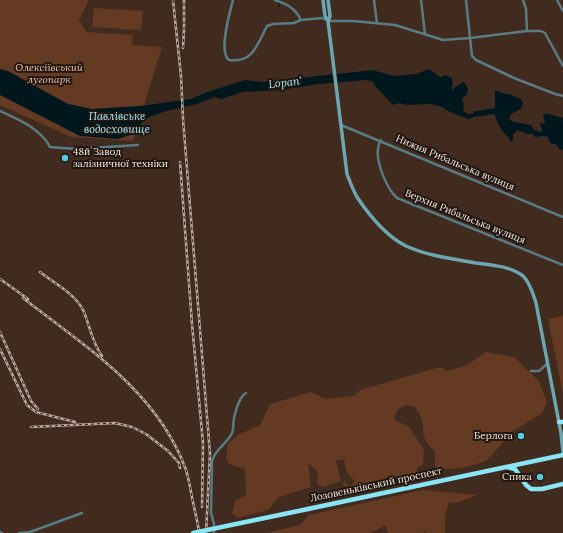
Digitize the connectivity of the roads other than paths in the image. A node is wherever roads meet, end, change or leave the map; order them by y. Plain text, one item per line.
1 (233, 0) edge
2 (275, 0) edge
3 (323, 0) edge
4 (328, 0) edge
5 (374, 0) edge
6 (421, 0) edge
7 (466, 0) edge
8 (523, 0) edge
9 (557, 0) edge
10 (280, 1) edge
11 (563, 11) edge
12 (301, 20) junction
13 (328, 21) junction
14 (377, 23) junction
15 (527, 31) junction
16 (425, 34) junction
17 (470, 38) junction
18 (563, 66) edge
19 (563, 96) edge
20 (0, 110) edge
21 (341, 125) junction
22 (381, 140) junction
23 (138, 145) dead end
24 (563, 217) edge
25 (563, 265) edge
26 (548, 363) junction
27 (532, 371) dead end
28 (246, 393) dead end
29 (561, 422) edge
30 (563, 453) edge
31 (505, 467) junction
32 (563, 484) edge
33 (82, 513) dead end
34 (19, 533) edge
35 (193, 533) edge
36 (214, 533) edge

1 - 12 street
2 - 10 street
3 - 13 street
4 - 13 street
5 - 14 street
6 - 16 street
7 - 17 street
8 - 15 street
9 - 11 street
10 - 12 street
12 - 13 street
13 - 14 street
13 - 21 street
14 - 16 street
15 - 17 street
15 - 18 street
16 - 17 street
17 - 19 street
20 - 23 street
21 - 22 street, Нижня Рибальська вулиця
21 - 26 street
22 - 24 street, Нижня Рибальська вулиця
22 - 25 street, Верхня Рибальська вулиця
26 - 27 street
26 - 29 street
28 - 36 street
29 - 30 street
30 - 31 highway, Лозовеньківський проспект
31 - 32 highway
31 - 35 highway, Лозовеньківський проспект, bridge
33 - 34 street

